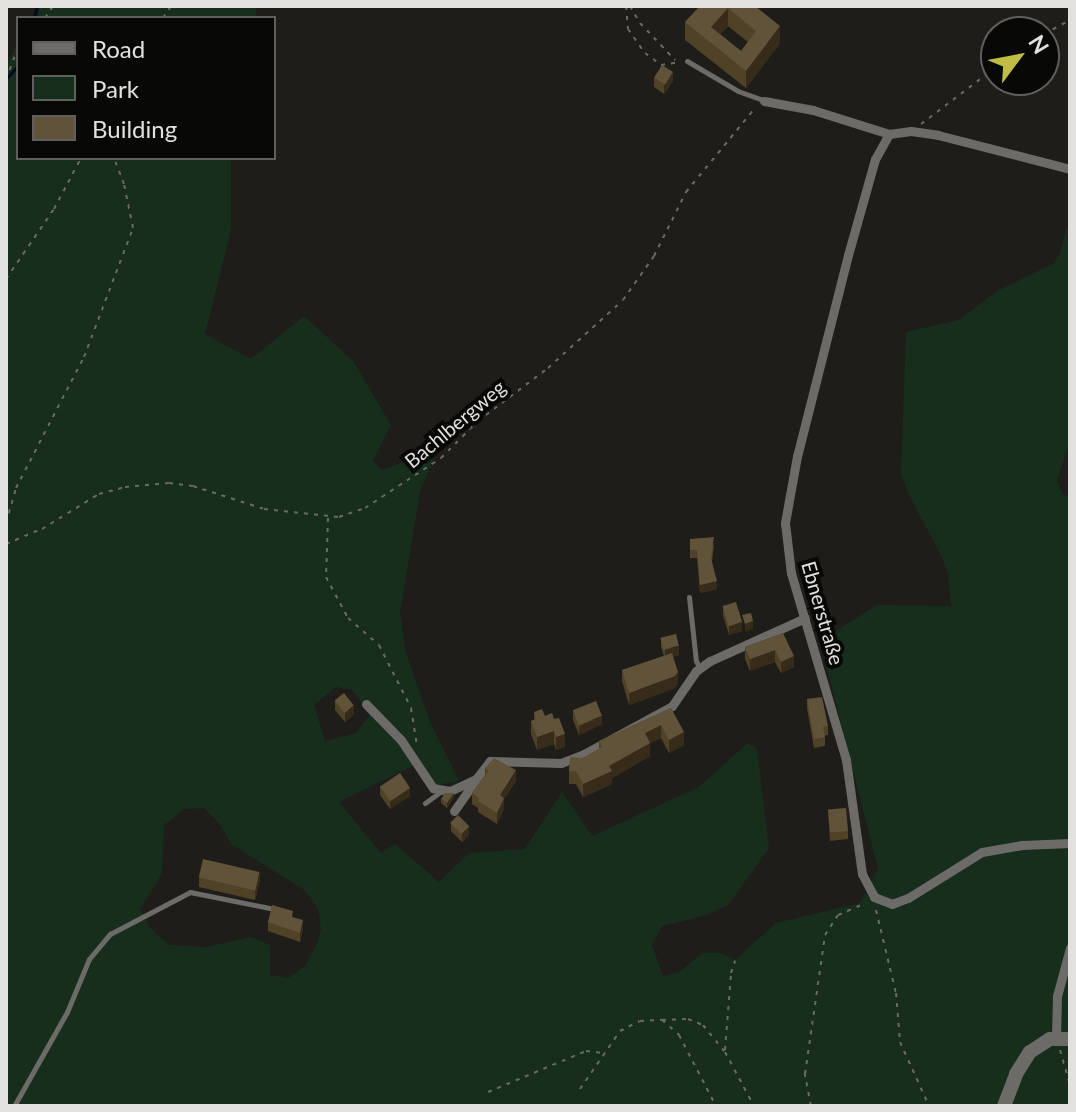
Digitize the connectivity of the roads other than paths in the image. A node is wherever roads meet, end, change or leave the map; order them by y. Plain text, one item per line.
1 (687, 61) road end
2 (764, 101) joint
3 (889, 134) junction
4 (1070, 169) edge
5 (689, 597) dead end
6 (805, 618) junction
7 (700, 668) junction
8 (366, 704) dead end
9 (476, 779) junction
10 (440, 792) junction
11 (425, 803) dead end
12 (454, 811) dead end
13 (1070, 843) edge
14 (269, 908) edge
15 (1070, 948) edge
16 (1063, 1038) edge
17 (14, 1106) edge
18 (1004, 1106) edge

1 - 2 lane
2 - 3 street
3 - 4 street
3 - 6 street, Ebnerstraße
5 - 7 lane
6 - 7 street
6 - 13 street, Ebnerstraße
7 - 9 street
8 - 10 street
9 - 10 street
9 - 12 street
10 - 11 lane
14 - 17 lane
15 - 16 street
16 - 18 street

